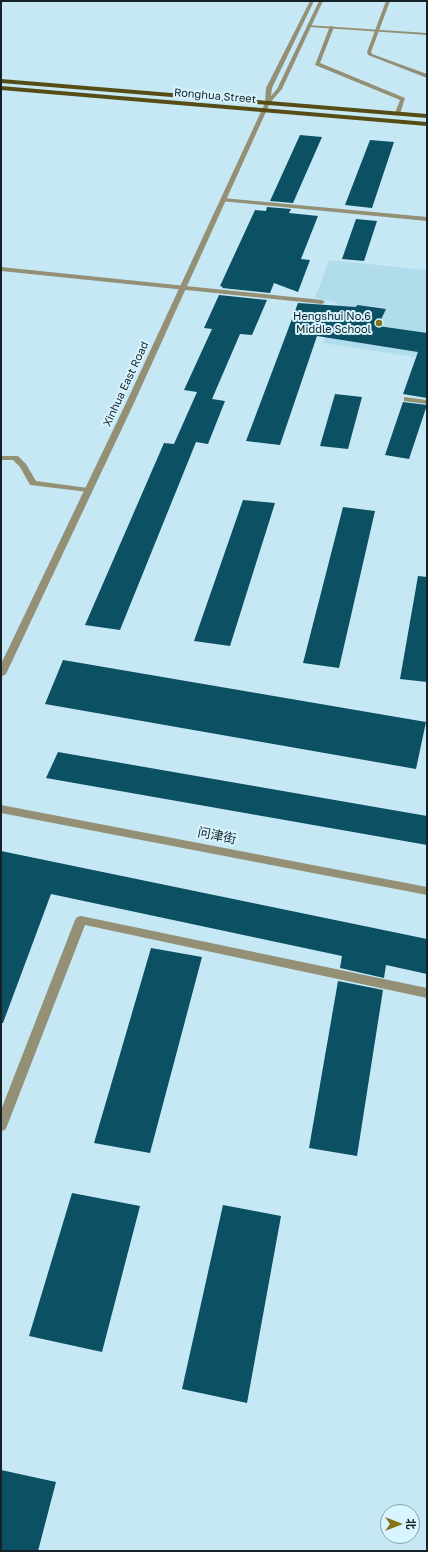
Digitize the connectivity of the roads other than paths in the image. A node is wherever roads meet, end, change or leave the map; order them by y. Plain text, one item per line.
1 (312, 1) edge
2 (321, 1) edge
3 (388, 1) edge
4 (309, 26) junction
5 (332, 27) junction
6 (377, 30) junction
7 (427, 34) edge
8 (427, 76) edge
9 (1, 81) edge
10 (1, 88) edge
11 (268, 103) junction
12 (264, 110) junction
13 (398, 113) junction
14 (427, 116) edge
15 (427, 124) edge
16 (223, 200) junction
17 (427, 219) edge
18 (1, 269) edge
19 (183, 288) junction
20 (322, 302) dead end
21 (407, 399) dead end
22 (427, 402) edge
23 (1, 458) edge
24 (88, 490) junction
25 (1, 674) edge
26 (1, 809) edge
27 (427, 891) edge
28 (427, 993) edge
29 (1, 1126) edge

1 - 11 street, Xinhua East Road
2 - 4 street, Xinhua East Road
3 - 6 street
4 - 5 street
4 - 11 street, Xinhua East Road
5 - 6 street
5 - 13 street
6 - 7 street
6 - 8 street
9 - 11 main road, Ronghua Street
10 - 12 main road, Ronghua Street
11 - 12 street, Xinhua East Road
11 - 13 main road, Ronghua Street
12 - 15 main road, Ronghua Street
12 - 16 street, Xinhua East Road
13 - 14 main road, Ronghua Street
16 - 17 street
16 - 19 street, Xinhua East Road
18 - 19 street
19 - 20 street
19 - 24 street, Xinhua East Road
21 - 22 street
23 - 24 street
24 - 25 street, Xinhua East Road
26 - 27 street, 问津街
28 - 29 street

